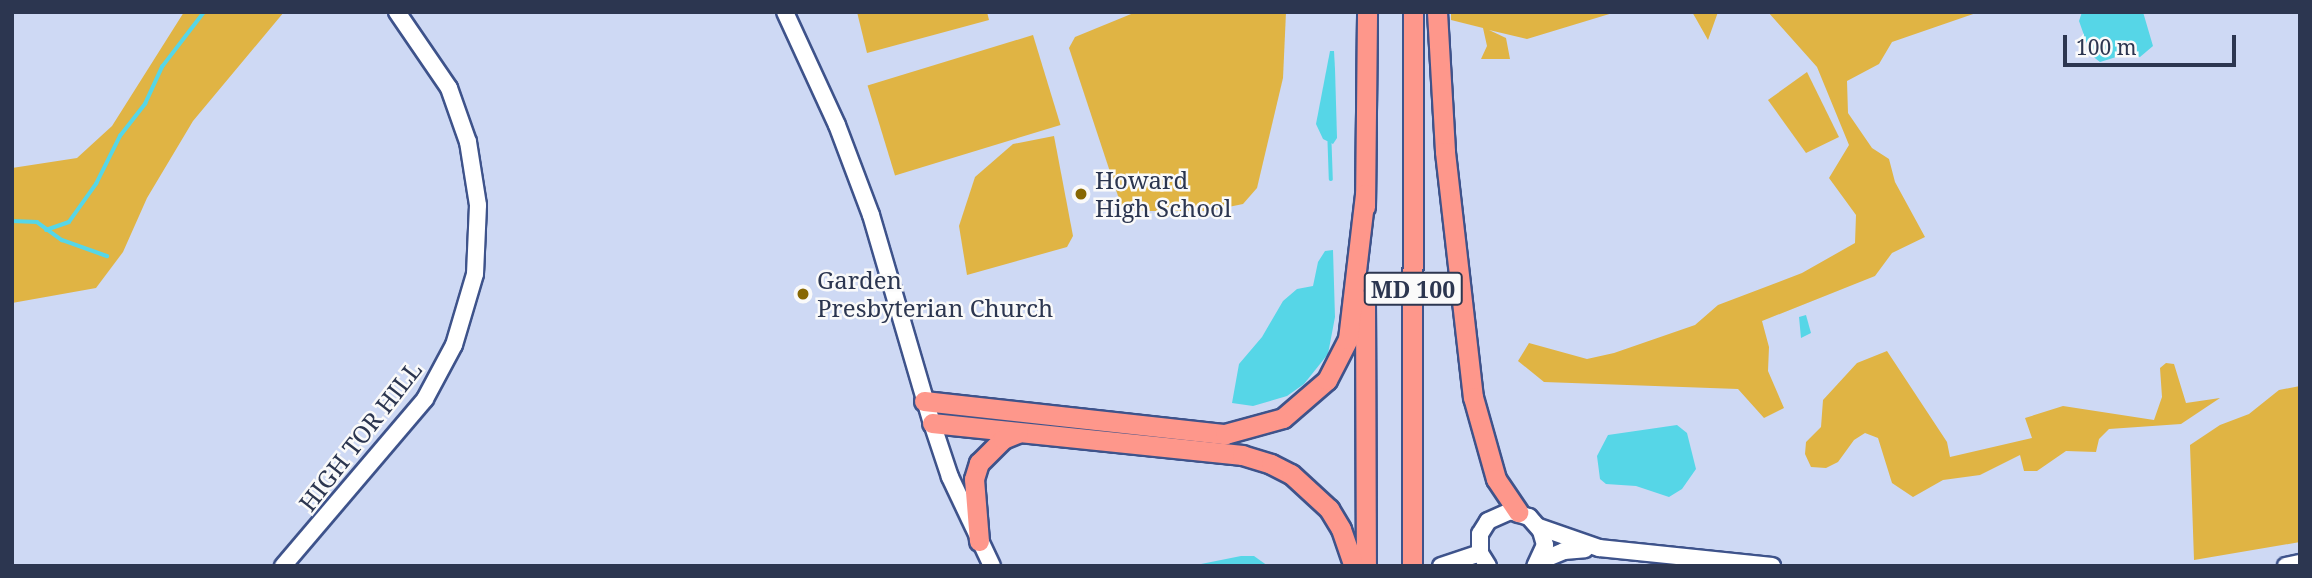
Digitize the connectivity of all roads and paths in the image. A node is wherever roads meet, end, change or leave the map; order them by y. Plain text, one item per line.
1 (397, 12) edge
2 (785, 12) edge
3 (1367, 12) edge
4 (1413, 12) edge
5 (1437, 12) edge
6 (1365, 194) junction
7 (925, 401) junction
8 (932, 423) junction
9 (1018, 433) junction
10 (1518, 512) junction
11 (1539, 527) junction
12 (979, 541) junction
13 (1599, 548) junction
14 (1484, 559) edge
15 (2300, 563) edge
16 (1446, 564) edge
17 (1537, 564) edge
18 (283, 566) edge
19 (992, 566) edge
20 (1353, 566) edge
21 (1366, 566) edge
22 (1412, 566) edge
23 (1772, 566) edge
24 (2286, 566) edge

1 - 18 main road, HIGH TOR HILL
2 - 7 main road
3 - 6 highway, MD 100
4 - 22 highway, MD 100
5 - 10 highway
6 - 7 highway
6 - 21 highway, MD 100
7 - 8 main road
8 - 9 highway
8 - 12 main road
9 - 12 highway
9 - 20 highway
10 - 11 main road
10 - 14 main road
11 - 13 main road
11 - 17 main road
12 - 19 main road
13 - 17 main road
13 - 23 main road
14 - 16 main road
15 - 24 main road

